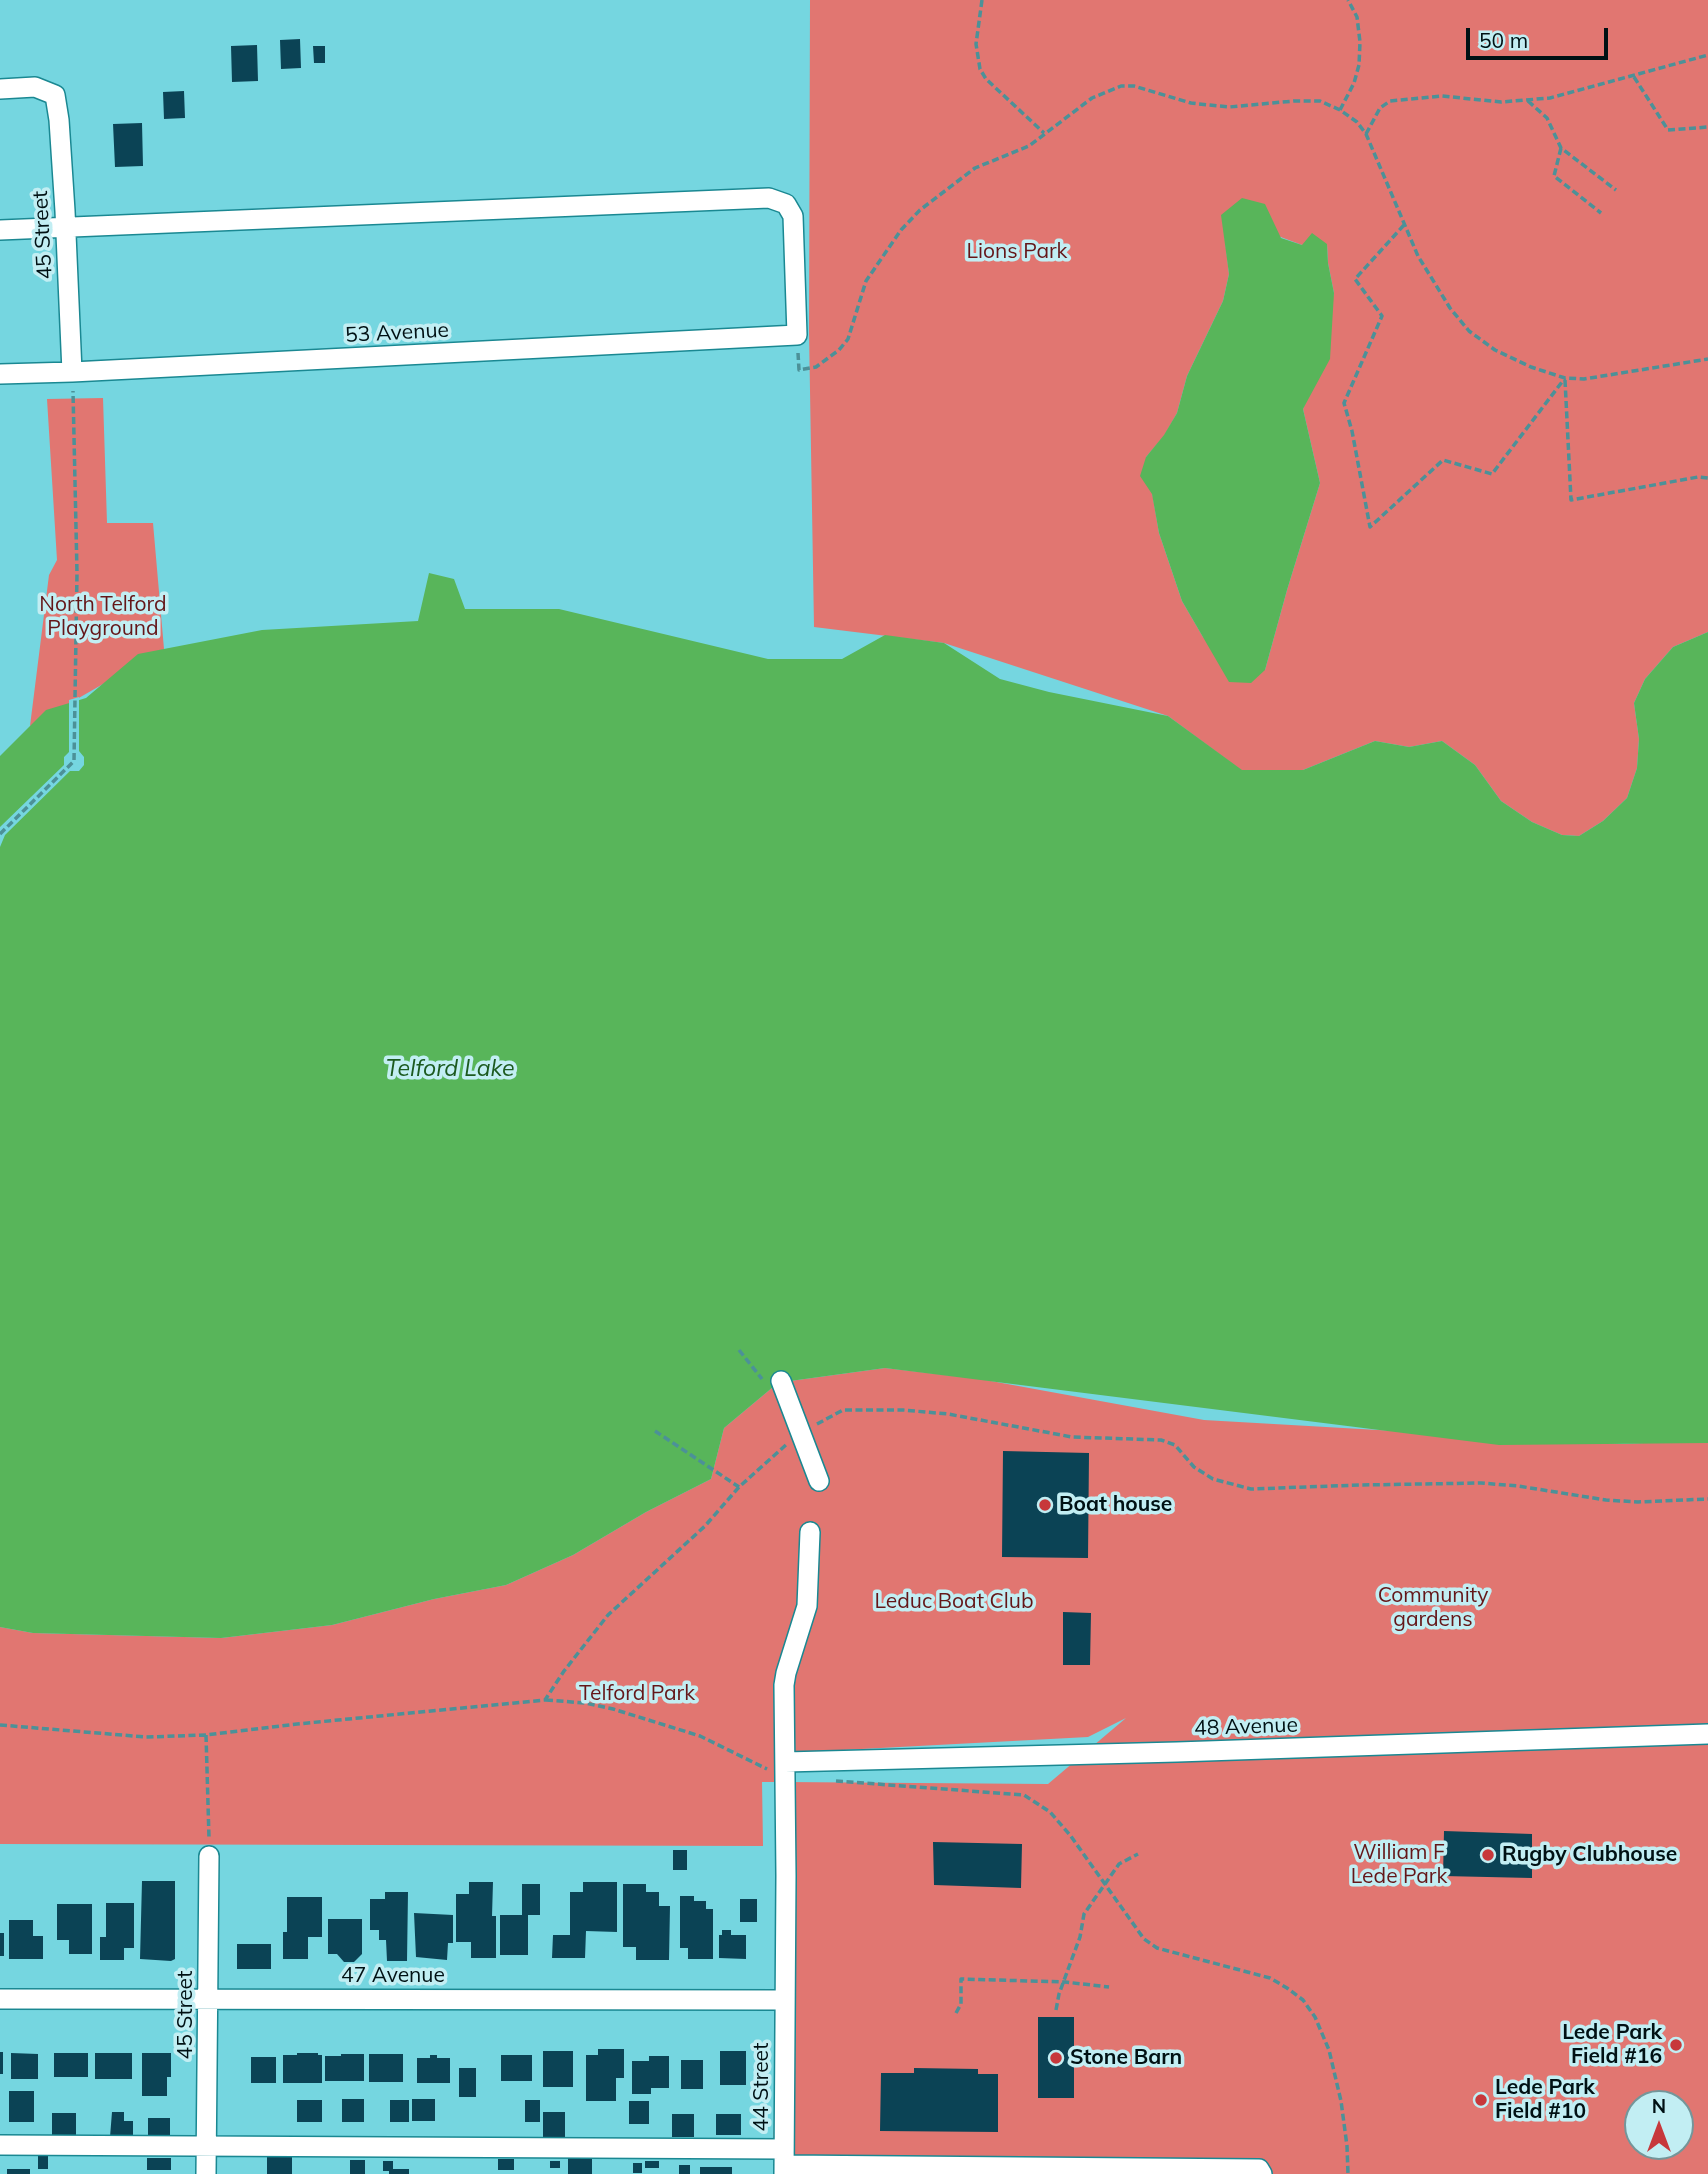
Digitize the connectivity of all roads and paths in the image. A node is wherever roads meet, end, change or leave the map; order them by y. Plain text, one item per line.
1 (982, 0) edge
2 (1348, 0) edge
3 (1708, 55) edge
4 (1634, 76) junction
5 (0, 89) edge
6 (1527, 100) junction
7 (1340, 110) junction
8 (1708, 127) edge
9 (1044, 133) junction
10 (1366, 134) junction
11 (1561, 148) junction
12 (1616, 190) dead end
13 (1601, 213) dead end
14 (1404, 225) junction
15 (66, 227) junction
16 (0, 230) edge
17 (797, 335) junction
18 (1708, 359) edge
19 (72, 372) junction
20 (0, 374) edge
21 (1565, 378) junction
22 (1708, 478) edge
23 (0, 834) edge
24 (739, 1350) dead end
25 (772, 1381) joint
26 (843, 1410) dead end
27 (655, 1431) dead end
28 (765, 1463) dead end
29 (818, 1481) dead end
30 (739, 1487) junction
31 (1708, 1499) edge
32 (810, 1532) dead end
33 (0, 1725) edge
34 (1708, 1734) edge
35 (206, 1735) junction
36 (785, 1762) junction
37 (1050, 1812) dead end
38 (1138, 1854) dead end
39 (209, 1856) joint
40 (1104, 1884) junction
41 (1065, 1982) junction
42 (1109, 1987) dead end
43 (209, 1998) junction
44 (0, 1999) edge
45 (785, 2000) junction
46 (1056, 2010) dead end
47 (956, 2013) dead end
48 (0, 2145) edge
49 (207, 2145) junction
50 (784, 2163) edge
51 (961, 2170) edge
52 (206, 2174) edge
53 (1262, 2174) edge
54 (1348, 2174) edge

1 - 9 path
2 - 7 path
3 - 4 path
4 - 6 path
4 - 8 path
5 - 15 street, 45 Street
6 - 10 path
6 - 11 path
7 - 9 path
7 - 10 path
9 - 17 path
10 - 14 path
11 - 12 path
11 - 13 path
14 - 21 path
14 - 21 path
15 - 16 street
15 - 17 street
15 - 19 street, 45 Street
17 - 19 street, 53 Avenue
18 - 21 path
19 - 20 street, 53 Avenue
19 - 23 path
21 - 22 path
24 - 25 path
25 - 29 street
26 - 31 path
27 - 30 path
28 - 30 path
30 - 35 path
32 - 36 street, 44 Street
33 - 35 path
34 - 36 street, 48 Avenue
35 - 39 path
36 - 45 street, 44 Street
37 - 40 path
38 - 40 path
39 - 43 street, 45 Street
40 - 41 path
40 - 54 path
41 - 42 path
41 - 46 path
41 - 47 path
43 - 44 street, 47 Avenue
43 - 45 street, 47 Avenue
43 - 49 street, 45 Street
45 - 50 street, 44 Street
48 - 49 street
49 - 50 street
49 - 52 street, 45 Street
50 - 51 street
51 - 53 street

